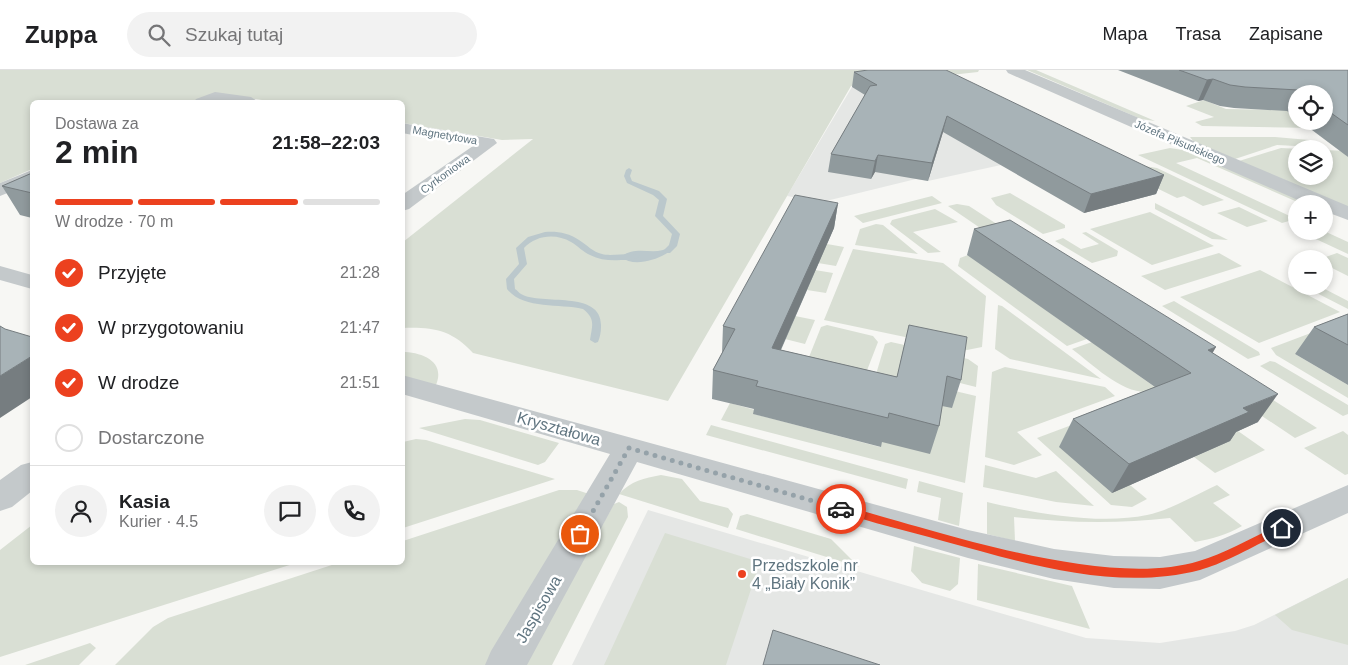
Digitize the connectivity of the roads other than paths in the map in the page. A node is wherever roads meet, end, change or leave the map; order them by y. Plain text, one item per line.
1 (1013, 70) edge
2 (405, 129) edge
3 (488, 143) joint
4 (30, 177) edge
5 (0, 190) edge
6 (405, 203) edge
7 (1348, 214) edge
8 (0, 273) edge
9 (30, 281) edge
10 (405, 385) edge
11 (629, 448) junction
12 (30, 476) edge
13 (0, 498) edge
14 (1348, 498) edge
15 (505, 665) edge

1 - 7 street, Józefa Piłsudskiego
2 - 3 street, Magnetytowa
3 - 6 street, Cyrkoniowa
4 - 5 street
8 - 9 street
10 - 11 street, Kryształowa
11 - 14 street, Kryształowa
11 - 15 street, Jaspisowa
12 - 13 street

